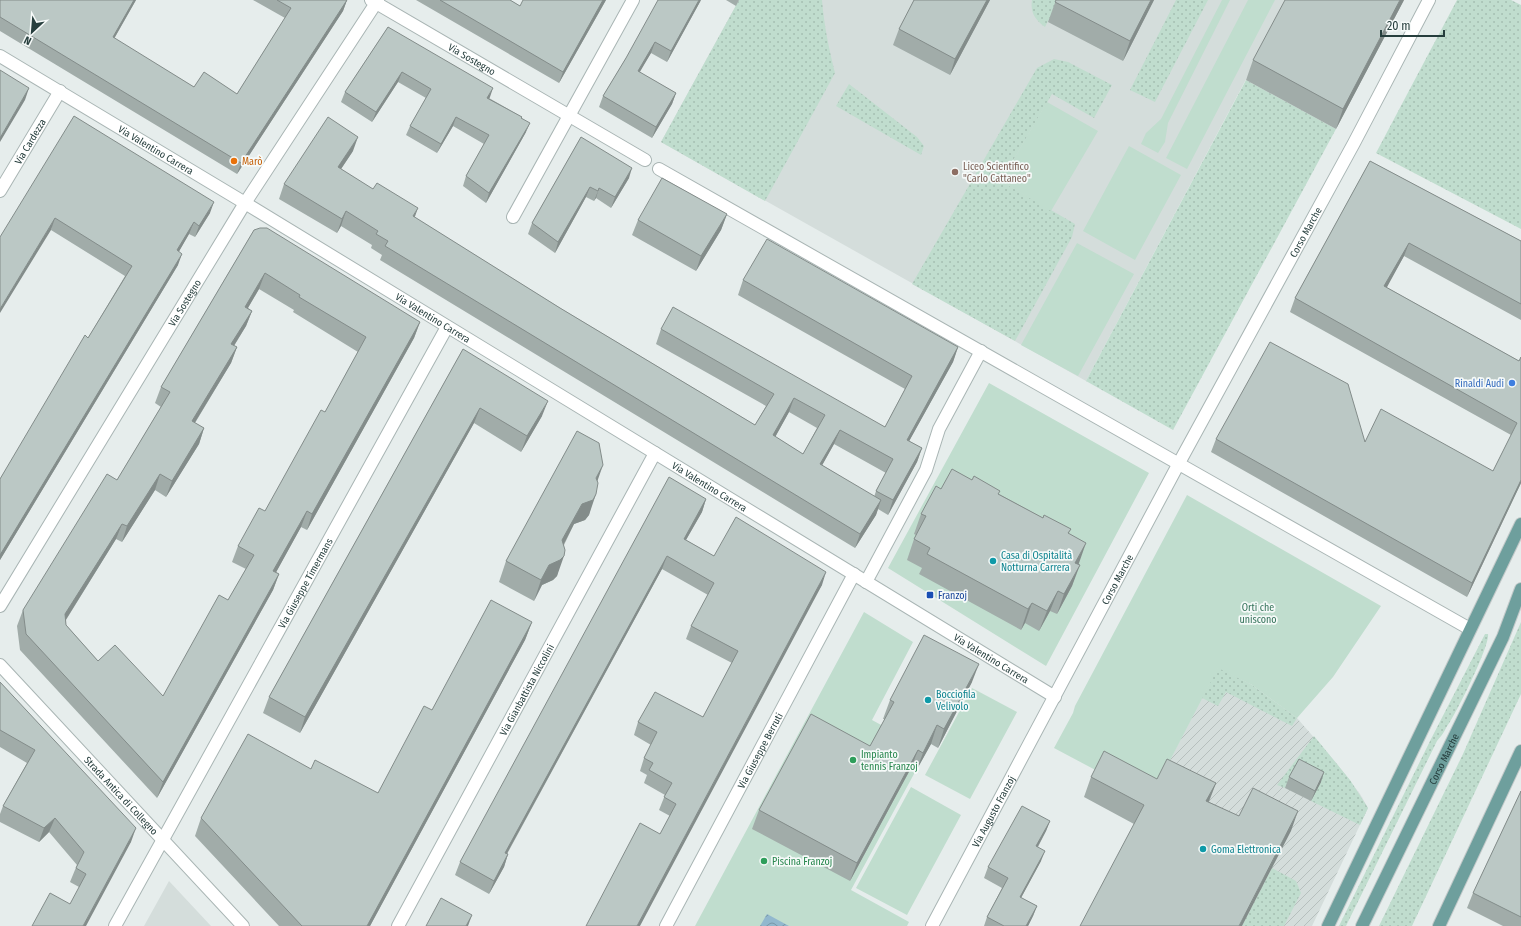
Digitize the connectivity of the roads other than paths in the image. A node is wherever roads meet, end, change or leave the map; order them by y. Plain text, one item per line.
1 (633, 0) edge
2 (1429, 0) edge
3 (375, 1) edge
4 (0, 56) edge
5 (60, 91) junction
6 (569, 115) junction
7 (645, 160) dead end
8 (659, 169) dead end
9 (0, 191) edge
10 (245, 203) junction
11 (513, 216) dead end
12 (447, 327) junction
13 (982, 351) junction
14 (655, 453) junction
15 (1179, 463) junction
16 (1521, 524) edge
17 (854, 574) junction
18 (866, 582) junction
19 (1521, 589) edge
20 (0, 606) edge
21 (1470, 629) junction
22 (0, 665) edge
23 (1055, 697) junction
24 (1521, 751) edge
25 (162, 840) junction
26 (115, 926) edge
27 (243, 926) edge
28 (398, 926) edge
29 (666, 926) edge
30 (932, 926) edge
31 (1328, 926) edge
32 (1362, 926) edge
33 (1439, 926) edge

1 - 6 street
2 - 15 street, Corso Marche
3 - 6 street, Via Sostegno
3 - 10 street, Via Sostegno
4 - 5 street, Via Valentino Carrera
5 - 9 street, Via Cardezza
5 - 10 street, Via Valentino Carrera
6 - 7 street, Via Sostegno
6 - 11 street
8 - 13 street
10 - 12 street, Via Valentino Carrera
10 - 20 street, Via Sostegno
12 - 14 street, Via Valentino Carrera
12 - 25 street, Via Giuseppe Timermans
13 - 15 street
13 - 18 street
14 - 17 street, Via Valentino Carrera
14 - 28 street, Via Gianbattista Niccolini
15 - 21 street
15 - 23 street, Corso Marche
16 - 21 main road
17 - 18 street, Via Valentino Carrera
17 - 29 street, Via Giuseppe Berruti
18 - 23 street, Via Valentino Carrera
19 - 32 main road, Corso Marche
21 - 31 main road
22 - 25 street, Strada Antica di Collegno
23 - 30 street, Via Augusto Franzoj
24 - 33 main road
25 - 26 street, Via Giuseppe Timermans
25 - 27 street, Strada Antica di Collegno

